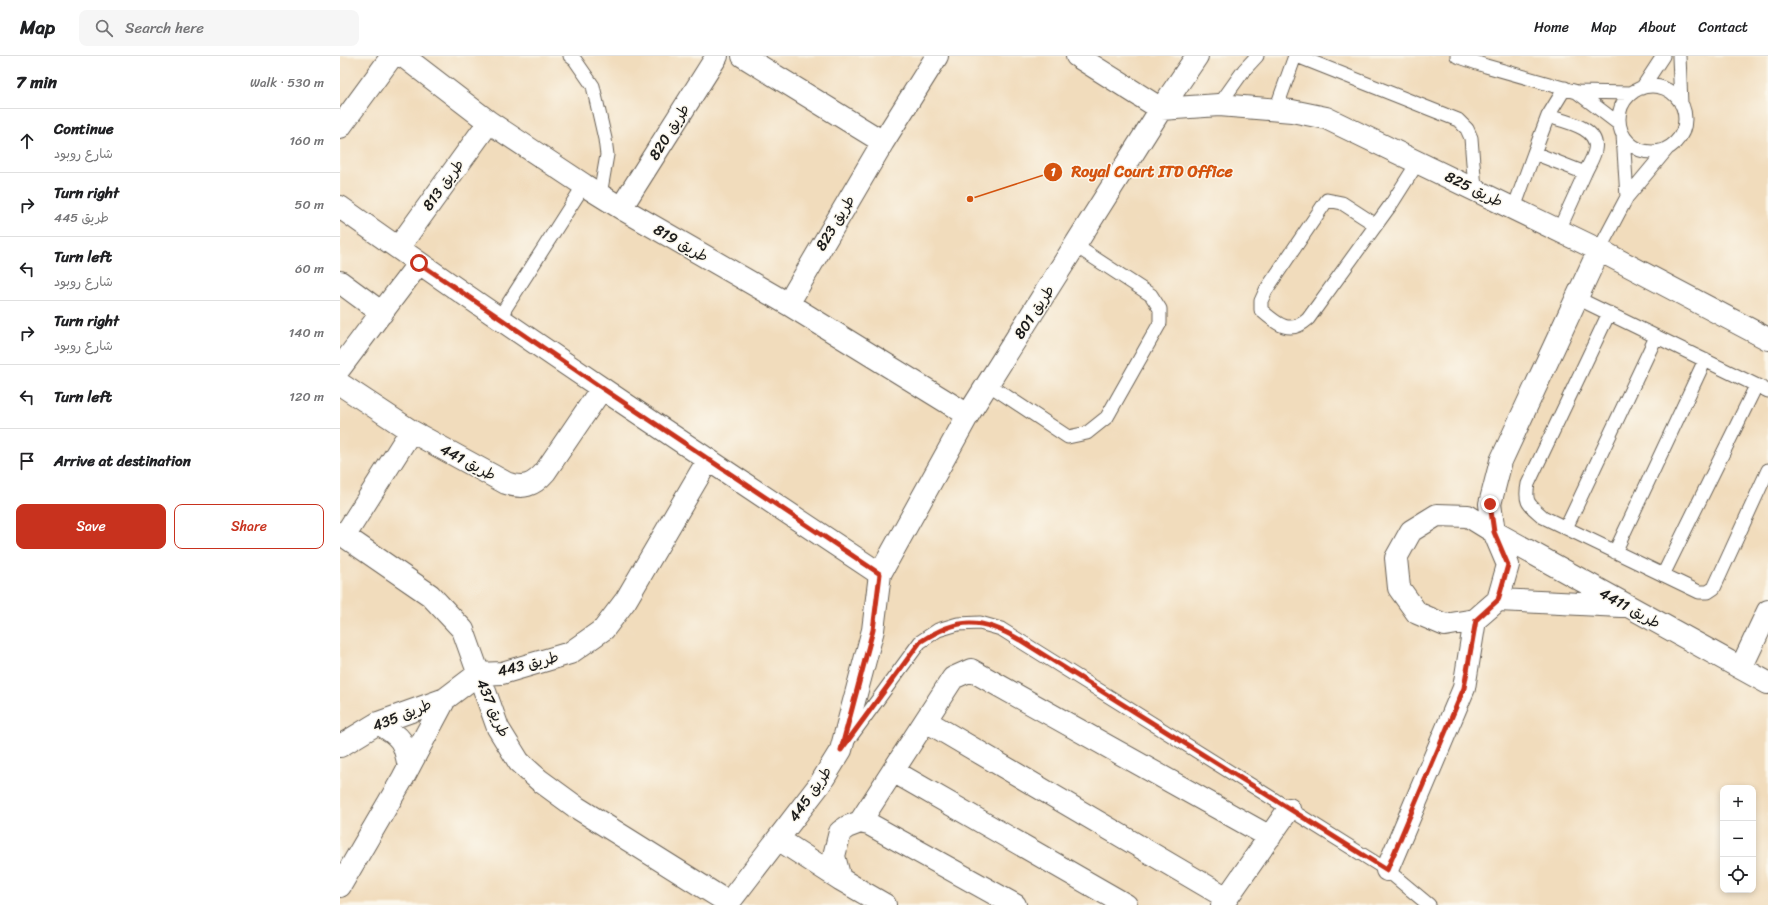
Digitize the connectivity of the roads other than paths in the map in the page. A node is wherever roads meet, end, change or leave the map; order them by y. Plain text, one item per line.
1 (392, 56) edge
2 (403, 56) edge
3 (570, 56) edge
4 (717, 56) edge
5 (743, 56) edge
6 (937, 56) edge
7 (1077, 56) edge
8 (1197, 56) edge
9 (1257, 56) edge
10 (1296, 56) edge
11 (1457, 56) edge
12 (1663, 56) edge
13 (1679, 56) edge
14 (1487, 61) edge
15 (1571, 90) junction
16 (1637, 90) junction
17 (1219, 104) junction
18 (1682, 104) junction
19 (1160, 109) junction
20 (1276, 109) junction
21 (1548, 116) junction
22 (489, 122) junction
23 (340, 127) edge
24 (1621, 130) junction
25 (883, 142) junction
26 (1667, 149) junction
27 (1534, 153) junction
28 (1418, 162) junction
29 (1585, 173) junction
30 (1475, 189) junction
31 (592, 190) junction
32 (1627, 197) junction
33 (340, 207) edge
34 (621, 208) junction
35 (1514, 208) junction
36 (1376, 225) junction
37 (1559, 230) junction
38 (1076, 246) junction
39 (398, 248) junction
40 (1599, 250) junction
41 (419, 263) junction
42 (340, 282) edge
43 (1577, 298) junction
44 (788, 304) junction
45 (382, 313) junction
46 (1609, 314) junction
47 (499, 318) junction
48 (1656, 337) junction
49 (1768, 339) edge
50 (1705, 360) junction
51 (340, 368) edge
52 (340, 384) edge
53 (988, 384) junction
54 (602, 388) junction
55 (1762, 389) edge
56 (968, 415) junction
57 (410, 431) junction
58 (708, 460) junction
59 (1768, 470) edge
60 (1566, 528) junction
61 (1494, 532) junction
62 (343, 534) edge
63 (1614, 552) junction
64 (880, 574) junction
65 (1663, 575) junction
66 (1498, 600) junction
67 (1625, 606) junction
68 (1768, 611) edge
69 (1476, 620) junction
70 (1741, 668) junction
71 (478, 674) junction
72 (1768, 683) edge
73 (445, 699) junction
74 (926, 721) junction
75 (378, 723) junction
76 (340, 746) edge
77 (841, 750) junction
78 (409, 767) junction
79 (893, 771) junction
80 (1289, 809) junction
81 (860, 822) junction
82 (1270, 837) junction
83 (778, 839) junction
84 (1387, 870) junction
85 (840, 879) junction
86 (340, 886) edge
87 (1225, 902) edge
88 (728, 904) edge
89 (885, 905) edge
90 (1015, 905) edge
91 (1126, 905) edge
92 (1429, 905) edge

1 - 23 street
2 - 22 street, طريق 819
3 - 31 lane
4 - 34 street, طريق 820
5 - 25 street
6 - 25 street, طريق 823
7 - 19 street
8 - 19 street, طريق 801
9 - 17 lane
10 - 20 lane
10 - 30 lane
11 - 14 lane
12 - 16 lane
13 - 18 lane
14 - 15 lane
15 - 16 lane
15 - 21 lane
15 - 24 lane
16 - 18 lane
16 - 24 lane
17 - 19 street, طريق 825
17 - 20 street, طريق 825
18 - 26 lane
19 - 38 street, طريق 801
20 - 28 street, طريق 825
21 - 27 lane
21 - 29 lane
22 - 31 street, طريق 819
22 - 39 street, طريق 813
24 - 26 lane
24 - 32 lane
25 - 44 street, طريق 823
26 - 32 lane
27 - 29 lane
27 - 35 lane
28 - 30 street, طريق 825
28 - 36 lane
29 - 37 lane
30 - 35 street, طريق 825
31 - 34 street, طريق 819
31 - 47 lane
32 - 40 lane
33 - 39 street
34 - 44 street, طريق 819
35 - 37 street, طريق 825
36 - 36 lane
37 - 40 street, طريق 825
38 - 53 street, طريق 801
38 - 53 lane
39 - 41 street
40 - 43 street
40 - 49 street, طريق 825
41 - 45 street
41 - 47 street
42 - 45 street
43 - 46 lane
43 - 61 street
44 - 56 street, طريق 819
45 - 51 street
46 - 48 lane
46 - 60 lane
47 - 54 street
48 - 50 lane
48 - 60 lane
50 - 55 lane
50 - 63 lane
52 - 57 street, طريق 441
53 - 56 street, طريق 801
54 - 57 street, طريق 441
54 - 58 street
55 - 65 lane
56 - 64 street, طريق 801
57 - 62 street
58 - 64 street
58 - 71 street, طريق 443
59 - 65 lane
60 - 63 lane
61 - 66 street
61 - 67 street, طريق 4411
61 - 69 street
62 - 71 street, طريق 437
63 - 65 lane
64 - 77 street, طريق 445
66 - 67 street
66 - 69 street
67 - 70 street, طريق 4411
68 - 70 street
69 - 84 street
70 - 72 street, طريق 4411
71 - 73 street, طريق 443
71 - 88 street, طريق 437
73 - 75 street, طريق 435
73 - 78 street, طريق 443
74 - 79 street
74 - 82 street
74 - 87 street
75 - 76 street, طريق 435
75 - 78 street
77 - 80 lane
77 - 83 street, طريق 445
78 - 86 street, طريق 443
79 - 81 street
79 - 91 street
80 - 82 street
80 - 84 lane
81 - 85 street
81 - 90 street
82 - 87 street
83 - 85 street
83 - 88 street, طريق 445
84 - 92 lane
85 - 89 street

